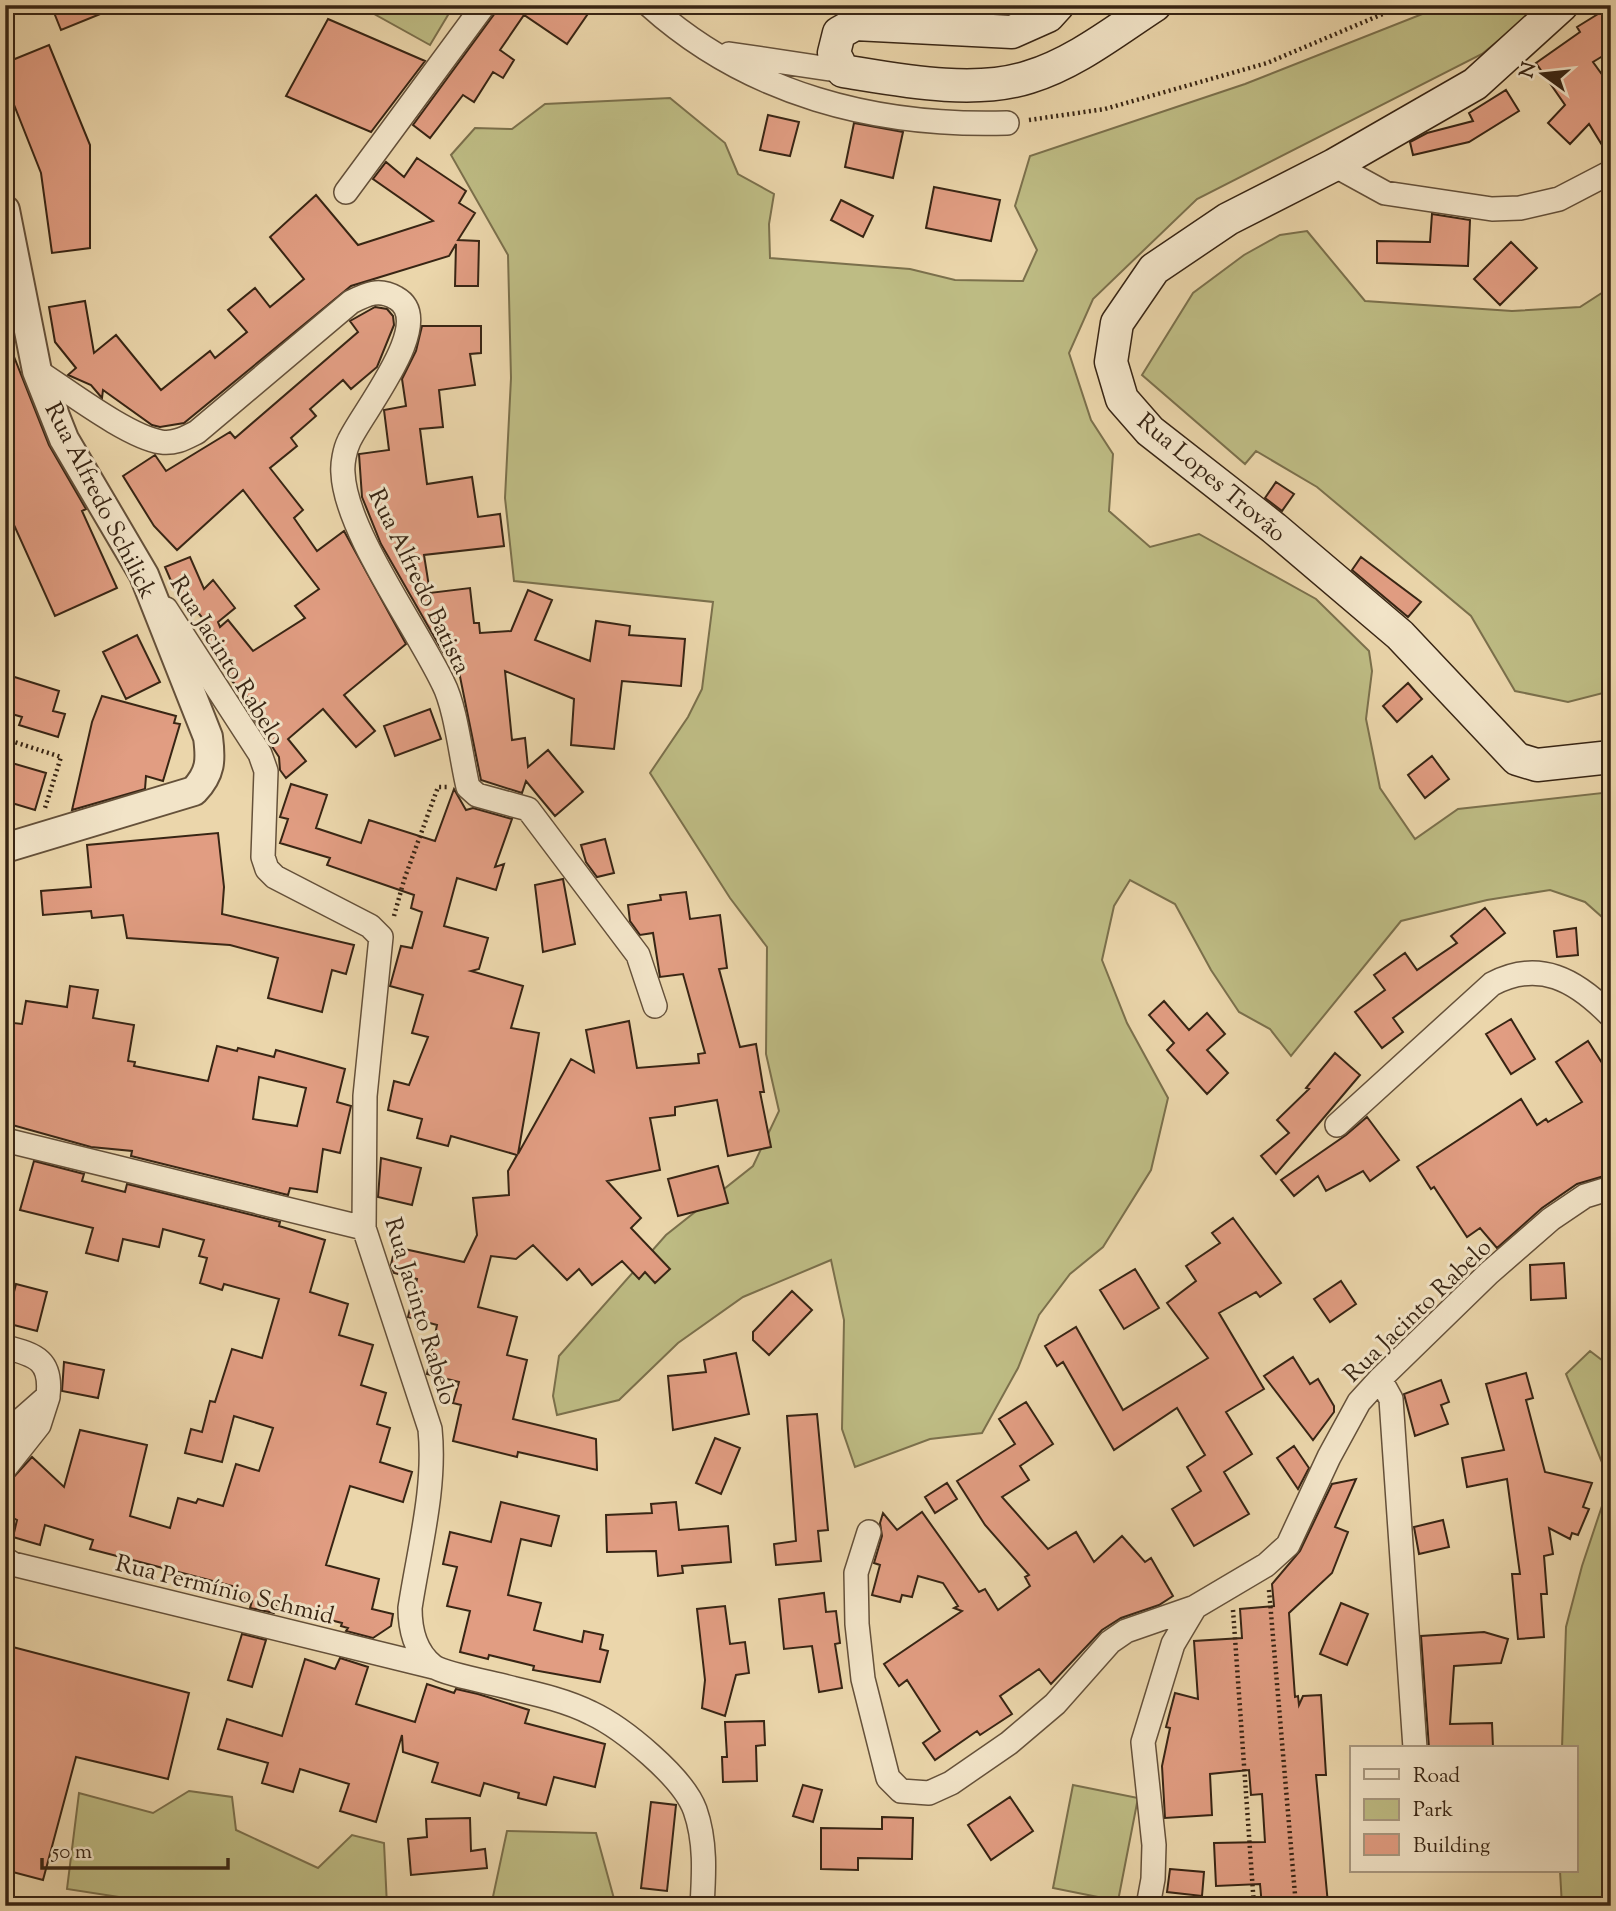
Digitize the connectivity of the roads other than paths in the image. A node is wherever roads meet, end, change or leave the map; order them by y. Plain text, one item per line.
1 (484, 5) edge
2 (649, 5) edge
3 (1058, 5) edge
4 (1155, 5) edge
5 (1562, 5) edge
6 (712, 52) junction
7 (843, 71) junction
8 (1007, 123) road end
9 (1334, 165) junction
10 (1611, 172) edge
11 (346, 192) dead end
12 (5, 210) edge
13 (37, 371) junction
14 (144, 575) junction
15 (1611, 757) edge
16 (5, 848) edge
17 (655, 1006) dead end
18 (1611, 1016) edge
19 (1337, 1125) dead end
20 (5, 1140) edge
21 (1611, 1188) edge
22 (364, 1228) junction
23 (5, 1347) edge
24 (1380, 1379) junction
25 (48, 1396) junction
26 (5, 1434) edge
27 (5, 1468) edge
28 (869, 1532) dead end
29 (5, 1559) edge
30 (1195, 1607) junction
31 (434, 1667) junction
32 (1415, 1746) edge
33 (702, 1906) edge
34 (1148, 1906) edge

1 - 11 street
2 - 6 street
3 - 7 main road
4 - 7 main road
5 - 9 main road, Rua Lopes Trovão
6 - 7 street
6 - 8 street
9 - 10 street
9 - 15 main road, Rua Lopes Trovão
12 - 13 street, Rua Alfredo Schilick
13 - 14 street, Rua Alfredo Schilick
13 - 17 street, Rua Alfredo Batista
14 - 16 street, Rua Alfredo Schilick
14 - 22 street, Rua Jacinto Rabelo
18 - 19 street
20 - 22 street
21 - 24 street, Rua Jacinto Rabelo
22 - 31 street, Rua Jacinto Rabelo
23 - 25 street
24 - 30 street, Rua Jacinto Rabelo
24 - 32 street
25 - 26 street
25 - 27 street
28 - 30 street, Rua Jacinto Rabelo
29 - 31 street, Rua Permínio Schmid
30 - 34 street
31 - 33 street

